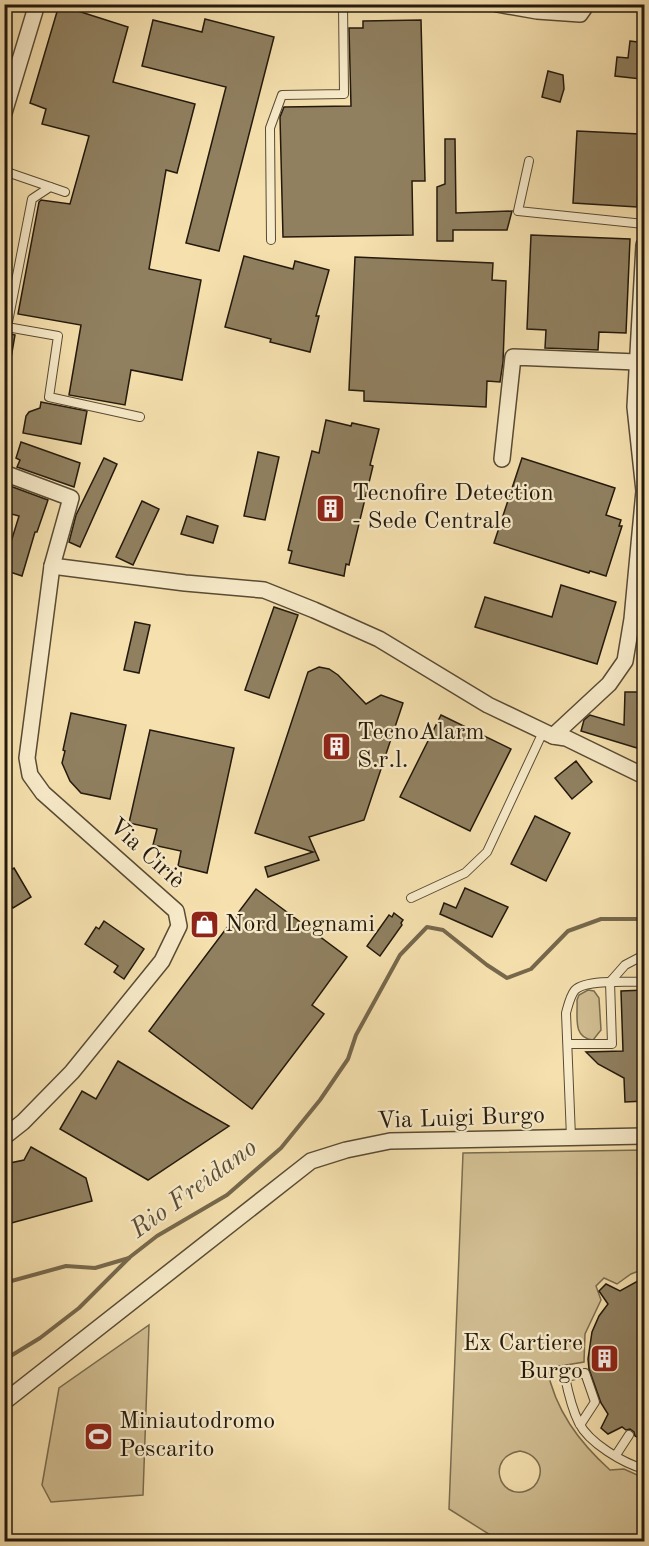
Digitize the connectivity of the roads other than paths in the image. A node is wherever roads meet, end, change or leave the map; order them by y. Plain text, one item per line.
1 (38, 4) edge
2 (343, 4) edge
3 (497, 4) edge
4 (586, 4) edge
5 (4, 114) edge
6 (529, 161) dead end
7 (4, 171) edge
8 (50, 187) junction
9 (65, 192) dead end
10 (4, 212) edge
11 (4, 217) edge
12 (645, 224) edge
13 (271, 240) dead end
14 (645, 245) edge
15 (637, 362) junction
16 (140, 417) dead end
17 (502, 459) dead end
18 (4, 473) edge
19 (644, 491) edge
20 (52, 566) junction
21 (548, 734) junction
22 (645, 776) edge
23 (411, 898) dead end
24 (645, 955) edge
25 (610, 982) junction
26 (645, 982) edge
27 (567, 1044) junction
28 (645, 1136) edge
29 (4, 1137) edge
30 (571, 1137) junction
31 (5, 1402) edge
32 (580, 1425) junction
33 (629, 1435) dead end
34 (616, 1455) junction
35 (645, 1469) edge

1 - 5 street
2 - 13 lane
3 - 4 street
6 - 12 lane
7 - 8 lane
8 - 9 lane
8 - 16 lane
10 - 11 lane
14 - 15 street
15 - 17 street
15 - 19 street
18 - 20 street, Via Ciriè
19 - 21 street
20 - 21 street
20 - 29 street, Via Ciriè
21 - 22 street
21 - 23 lane
24 - 25 lane
25 - 26 lane
25 - 27 lane
25 - 27 lane
27 - 30 lane
28 - 30 street, Via Luigi Burgo
30 - 31 street, Via Luigi Burgo
32 - 32 lane
32 - 34 lane
33 - 34 lane
34 - 35 lane

